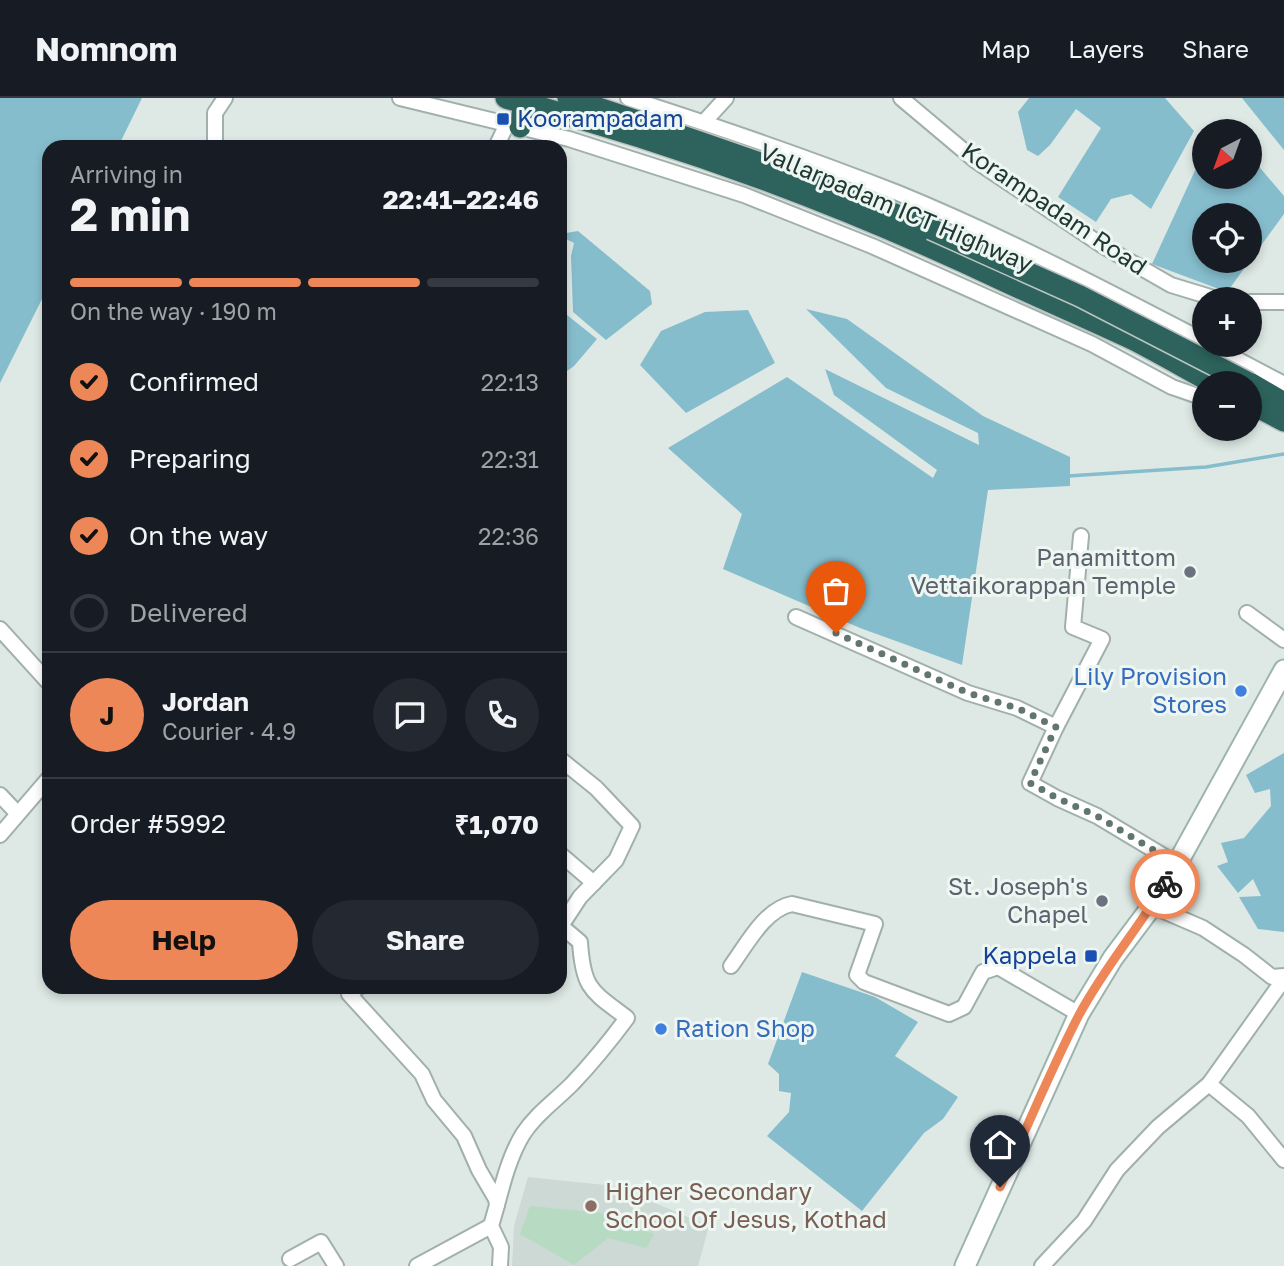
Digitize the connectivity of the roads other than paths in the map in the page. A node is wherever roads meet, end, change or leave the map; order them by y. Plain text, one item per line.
1 (225, 98) edge
2 (400, 98) edge
3 (568, 98) edge
4 (628, 98) edge
5 (726, 98) edge
6 (901, 98) edge
7 (515, 100) edge
8 (704, 122) junction
9 (514, 125) junction
10 (215, 140) edge
11 (502, 140) edge
12 (930, 237) junction
13 (1192, 291) edge
14 (1262, 302) edge
15 (1284, 302) edge
16 (1192, 335) edge
17 (1233, 357) edge
18 (1241, 361) junction
19 (1226, 371) edge
20 (1233, 371) edge
21 (1192, 372) edge
22 (1284, 384) edge
23 (1262, 390) edge
24 (1192, 394) edge
25 (1284, 403) edge
26 (1262, 409) edge
27 (1284, 421) edge
28 (1081, 536) dead end
29 (1247, 613) dead end
30 (796, 617) dead end
31 (0, 629) edge
32 (1284, 640) edge
33 (1284, 670) edge
34 (42, 676) edge
35 (1056, 727) junction
36 (567, 765) edge
37 (42, 786) edge
38 (0, 795) edge
39 (18, 813) junction
40 (0, 835) edge
41 (567, 860) edge
42 (1177, 864) junction
43 (594, 883) junction
44 (1152, 906) junction
45 (567, 917) edge
46 (567, 931) edge
47 (731, 966) dead end
48 (1284, 977) edge
49 (354, 994) edge
50 (1080, 1014) junction
51 (1209, 1084) junction
52 (1284, 1160) edge
53 (497, 1205) junction
54 (491, 1226) junction
55 (290, 1259) dead end
56 (336, 1266) edge
57 (417, 1266) edge
58 (500, 1266) edge
59 (965, 1266) edge
60 (1042, 1266) edge

1 - 10 street
2 - 9 street
3 - 12 highway, Vallarpadam ICT Highway
4 - 8 street
5 - 8 street
6 - 13 street, Korampadam Road
7 - 9 highway
7 - 12 highway, Vallarpadam ICT Highway
8 - 16 street
9 - 11 street
9 - 24 street
12 - 19 highway, Vallarpadam ICT Highway, bridge
12 - 21 highway, Vallarpadam ICT Highway
14 - 15 street
17 - 18 street
18 - 20 street
18 - 22 street
23 - 25 highway, Vallarpadam ICT Highway
26 - 27 highway
28 - 35 street
29 - 32 street
30 - 35 street
31 - 34 street
33 - 42 main road
35 - 42 street
36 - 43 street
37 - 39 street
38 - 39 street
39 - 40 street
41 - 43 street
42 - 44 main road
43 - 45 street
44 - 48 street
44 - 50 main road
46 - 53 street
47 - 50 street
48 - 51 street
49 - 53 street
50 - 59 main road
51 - 52 street
51 - 60 street
53 - 54 street
54 - 57 street
54 - 58 street
55 - 56 street

